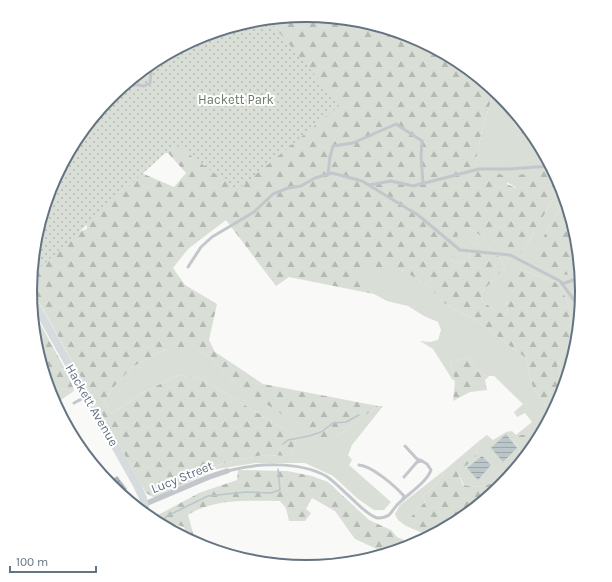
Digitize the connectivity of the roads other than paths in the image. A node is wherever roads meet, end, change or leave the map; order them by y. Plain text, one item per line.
1 (151, 72) edge
2 (134, 84) edge
3 (544, 166) edge
4 (328, 174) junction
5 (423, 183) junction
6 (369, 185) junction
7 (188, 267) dead end
8 (574, 279) edge
9 (562, 284) junction
10 (574, 301) edge
11 (38, 310) edge
12 (86, 396) junction
13 (74, 403) dead end
14 (405, 446) dead end
15 (422, 461) junction
16 (358, 465) dead end
17 (227, 470) joint
18 (404, 477) dead end
19 (403, 499) junction
20 (145, 504) joint

1 - 2 lane
3 - 5 lane
4 - 5 lane
4 - 6 lane
4 - 7 lane
5 - 6 lane
6 - 9 lane
8 - 9 lane
9 - 10 lane
11 - 12 main road, Hackett Avenue
12 - 13 lane
12 - 20 main road, Hackett Avenue
14 - 15 lane
15 - 18 lane
15 - 19 lane
16 - 19 lane
17 - 19 lane
17 - 20 street, Lucy Street

